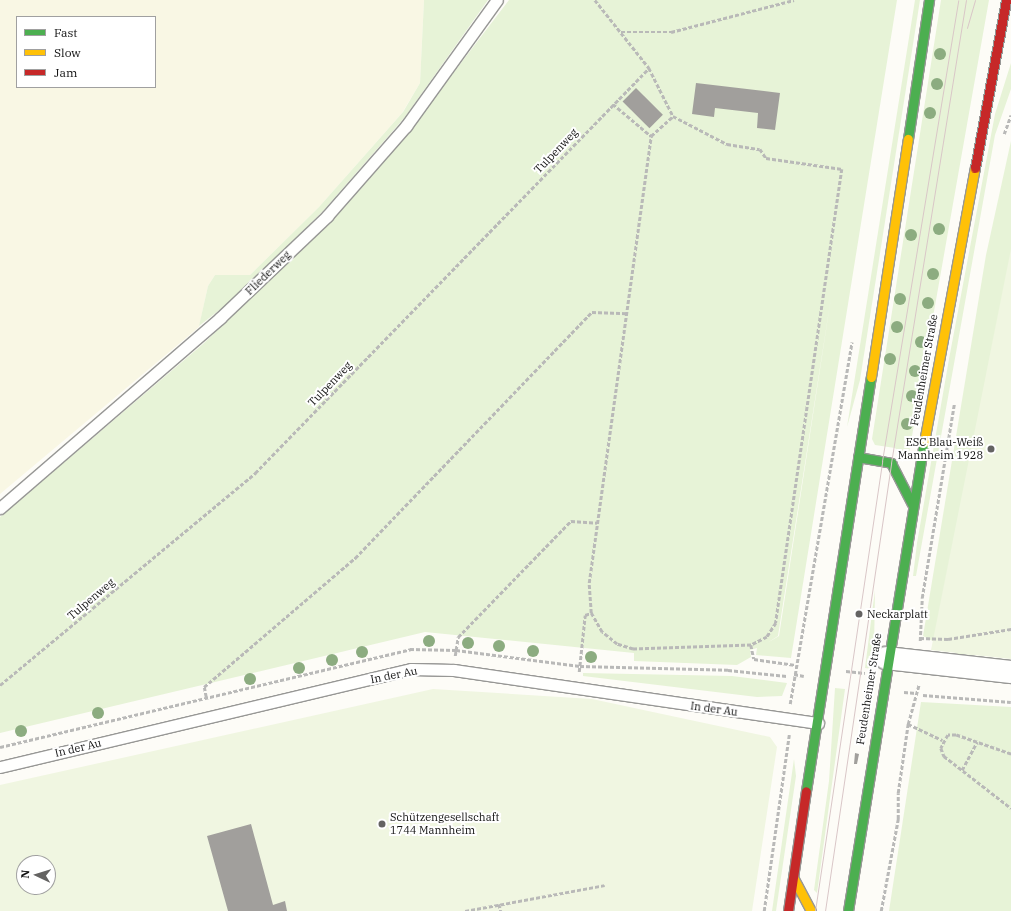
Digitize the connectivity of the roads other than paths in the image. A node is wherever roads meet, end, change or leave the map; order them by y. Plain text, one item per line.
1 (497, 0) edge
2 (929, 0) edge
3 (1006, 0) edge
4 (858, 457) junction
5 (912, 504) junction
6 (0, 508) edge
7 (886, 658) junction
8 (1011, 672) edge
9 (818, 723) junction
10 (0, 767) edge
11 (793, 877) junction
12 (788, 911) edge
13 (811, 911) edge
14 (848, 911) edge

1 - 6 lane, Fliederweg
2 - 4 main road
3 - 5 main road, Feudenheimer Straße
4 - 5 main road
4 - 9 main road
5 - 7 main road, Feudenheimer Straße
7 - 8 street
7 - 14 main road, Feudenheimer Straße
9 - 10 lane, In der Au
9 - 11 main road
11 - 12 main road
11 - 13 main road

